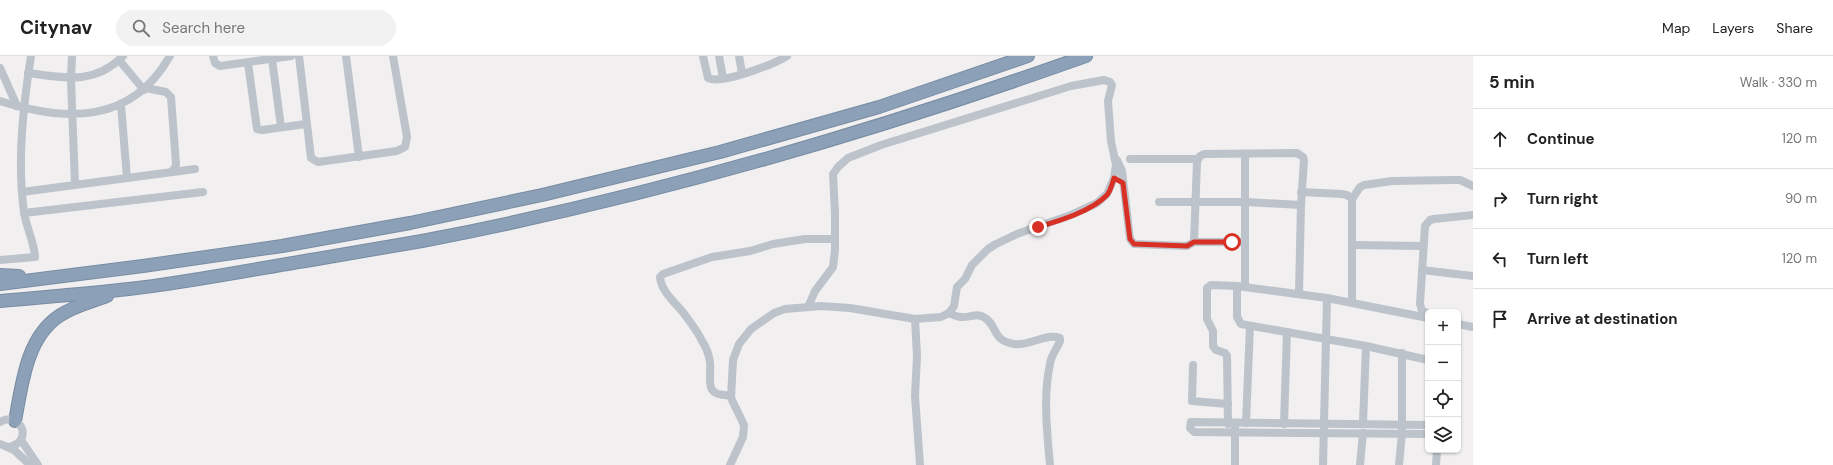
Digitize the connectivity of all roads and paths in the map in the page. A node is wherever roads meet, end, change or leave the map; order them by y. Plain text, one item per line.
1 (31, 56) edge
2 (72, 56) edge
3 (170, 56) edge
4 (213, 56) edge
5 (292, 56) edge
6 (299, 56) edge
7 (346, 56) edge
8 (392, 56) edge
9 (703, 56) edge
10 (719, 56) edge
11 (739, 56) edge
12 (766, 56) edge
13 (788, 56) edge
14 (1028, 56) edge
15 (1086, 56) edge
16 (121, 58) edge
17 (272, 59) junction
18 (248, 62) junction
19 (768, 65) junction
20 (0, 68) edge
21 (28, 73) junction
22 (742, 73) junction
23 (723, 78) junction
24 (71, 79) junction
25 (145, 89) junction
26 (0, 101) edge
27 (121, 105) junction
28 (20, 107) junction
29 (73, 115) junction
30 (306, 124) junction
31 (281, 127) junction
32 (1245, 154) junction
33 (359, 157) junction
34 (1115, 158) junction
35 (1130, 159) dead end
36 (1198, 159) junction
37 (195, 170) dead end
38 (171, 172) junction
39 (127, 178) junction
40 (1114, 178) junction
41 (1123, 183) junction
42 (75, 185) junction
43 (1473, 186) edge
44 (22, 192) junction
45 (203, 192) dead end
46 (1302, 192) junction
47 (1352, 199) junction
48 (1159, 202) dead end
49 (1196, 202) junction
50 (1246, 202) junction
51 (1301, 205) junction
52 (24, 213) junction
53 (1473, 215) edge
54 (835, 239) junction
55 (1194, 242) junction
56 (1245, 242) junction
57 (1353, 245) junction
58 (1423, 246) junction
59 (0, 260) edge
60 (1422, 270) junction
61 (0, 275) edge
62 (1473, 276) edge
63 (38, 279) junction
64 (0, 284) edge
65 (1241, 286) junction
66 (131, 289) junction
67 (1299, 293) junction
68 (1327, 298) junction
69 (0, 301) edge
70 (1352, 303) junction
71 (808, 307) junction
72 (1425, 312) edge
73 (949, 313) junction
74 (1425, 317) edge
75 (915, 319) junction
76 (1461, 325) edge
77 (1250, 326) junction
78 (1473, 327) edge
79 (1287, 332) junction
80 (1326, 338) junction
81 (1366, 346) junction
82 (1402, 353) junction
83 (1425, 359) edge
84 (1193, 365) dead end
85 (731, 395) junction
86 (1228, 404) junction
87 (15, 421) junction
88 (0, 422) edge
89 (1246, 423) junction
90 (1363, 423) junction
91 (1284, 424) junction
92 (1324, 424) junction
93 (1402, 424) junction
94 (1425, 425) edge
95 (1232, 426) junction
96 (1205, 427) dead end
97 (1324, 433) junction
98 (1363, 433) junction
99 (1402, 433) junction
100 (1425, 434) edge
101 (21, 440) junction
102 (3, 448) edge
103 (1437, 453) edge
104 (30, 465) edge
105 (38, 465) edge
106 (730, 465) edge
107 (920, 465) edge
108 (1050, 465) edge
109 (1235, 465) edge
110 (1323, 465) edge
111 (1360, 465) edge
112 (1399, 465) edge
113 (1436, 465) edge

1 - 21 street
2 - 24 street
3 - 25 street
4 - 18 street
5 - 17 street
6 - 30 street
7 - 33 street
8 - 33 street
9 - 23 street
10 - 23 street
11 - 22 street
12 - 19 street
13 - 19 street
14 - 63 highway
15 - 66 highway
16 - 24 street
16 - 25 street
17 - 18 street
17 - 31 street
18 - 31 street
19 - 22 street
20 - 28 street
21 - 24 street
21 - 28 street
22 - 23 street
24 - 29 street
25 - 27 street
25 - 38 street
26 - 28 street
27 - 29 street
27 - 39 street
28 - 29 street
28 - 44 street
29 - 42 street
30 - 31 street
30 - 33 street
32 - 36 street
32 - 46 street
32 - 50 street
34 - 40 street
34 - 41 street
34 - 54 street
35 - 36 street
36 - 49 street
37 - 38 street
38 - 39 street
39 - 42 street
40 - 41 street
40 - 73 street
41 - 55 street
42 - 44 street
43 - 47 street
44 - 52 street
45 - 52 street
46 - 47 street
46 - 51 street
47 - 57 street
48 - 49 street
49 - 50 street
49 - 55 street
50 - 51 street
50 - 56 street
51 - 67 street
52 - 59 street
53 - 58 street
54 - 71 street
54 - 85 street
55 - 56 street
56 - 65 street
57 - 58 street
57 - 70 street
58 - 60 street
60 - 62 street
60 - 72 street
61 - 63 highway
63 - 64 highway
65 - 67 street
65 - 77 street
65 - 86 street
66 - 69 highway
66 - 87 highway
67 - 68 street
68 - 70 street
68 - 80 street
70 - 74 street
71 - 75 street
71 - 85 street
73 - 75 street
73 - 108 street
75 - 107 street
76 - 78 street
77 - 79 street
77 - 89 street
79 - 80 street
79 - 91 street
80 - 81 street
80 - 92 street
81 - 82 street
81 - 90 street
82 - 83 street
82 - 93 street
84 - 86 street
85 - 106 street
86 - 95 street
87 - 88 street
87 - 101 street
89 - 91 street
89 - 95 street
90 - 92 street
90 - 93 street
91 - 92 street
92 - 97 street
93 - 94 street
93 - 99 street
95 - 96 street
95 - 97 street
95 - 109 street
97 - 98 street
97 - 110 street
98 - 99 street
98 - 111 street
99 - 100 street
99 - 112 street
101 - 102 street
101 - 105 street
102 - 104 street
103 - 113 street

